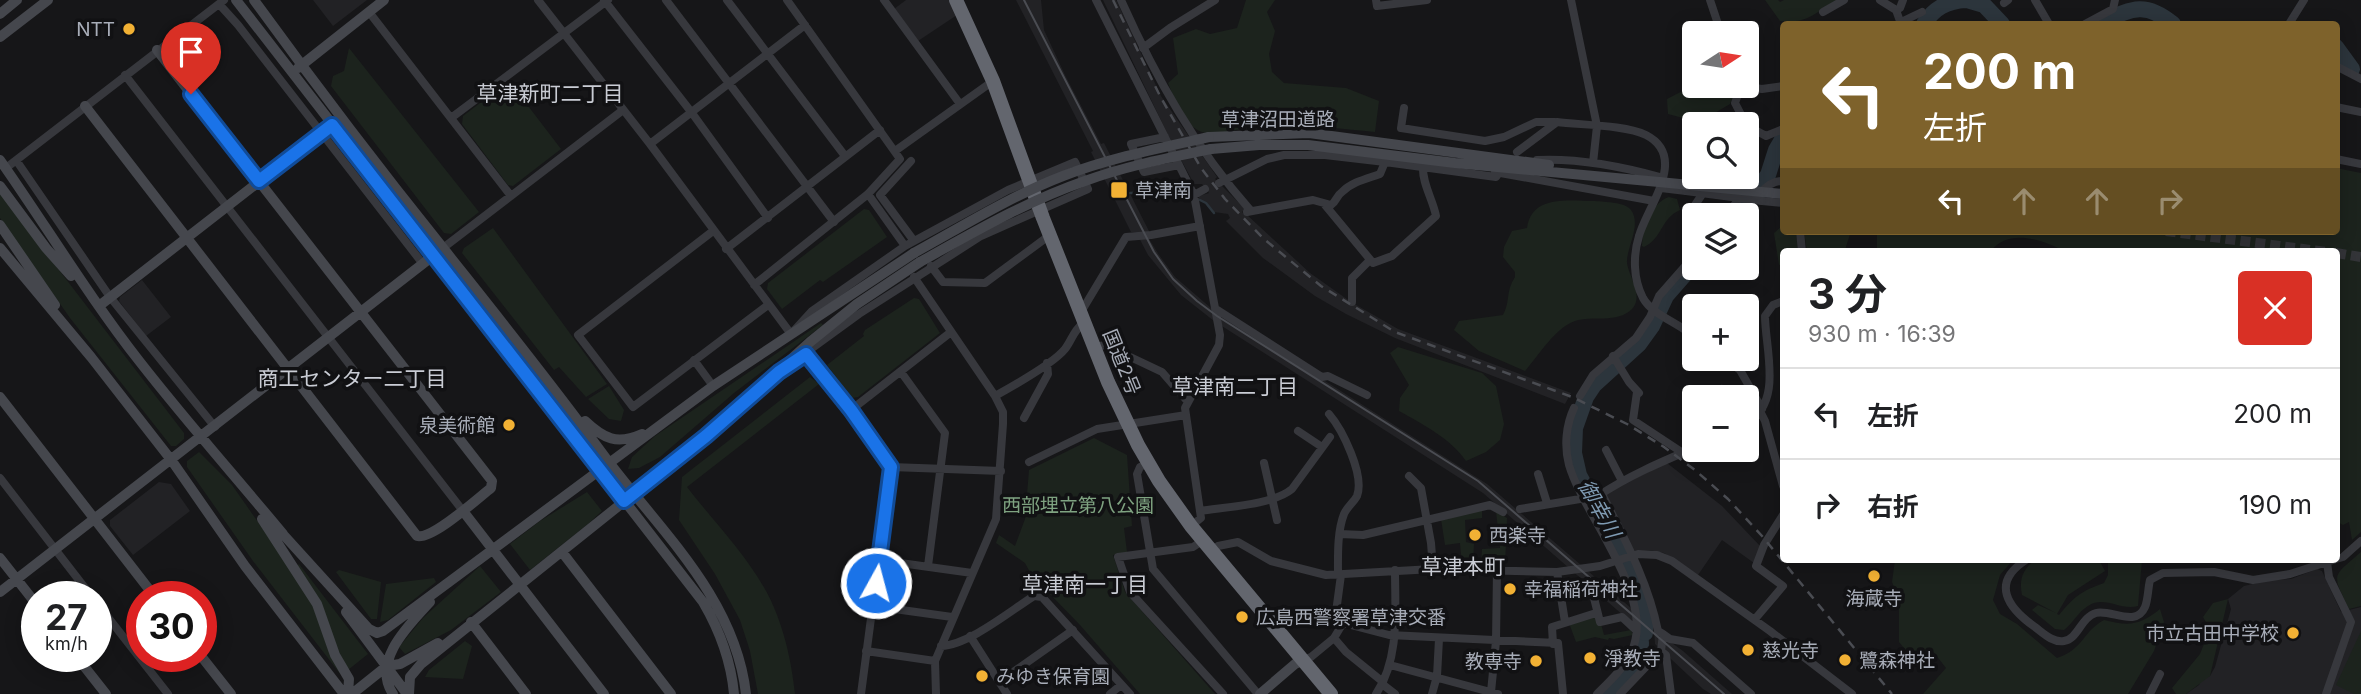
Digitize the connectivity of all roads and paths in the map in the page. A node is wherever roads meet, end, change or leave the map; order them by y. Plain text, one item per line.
1 (7, 0) edge
2 (17, 0) edge
3 (236, 0) edge
4 (254, 0) edge
5 (384, 0) edge
6 (538, 0) edge
7 (666, 0) edge
8 (727, 0) edge
9 (787, 0) edge
10 (884, 0) edge
11 (956, 0) edge
12 (1096, 0) edge
13 (1121, 0) edge
14 (1215, 0) edge
15 (1376, 0) edge
16 (1427, 0) edge
17 (1571, 0) edge
18 (1710, 0) edge
19 (1844, 0) edge
20 (1903, 0) edge
21 (2035, 0) edge
22 (2115, 0) edge
23 (2304, 0) edge
24 (606, 1) edge
25 (1883, 1) edge
26 (222, 2) edge
27 (43, 4) edge
28 (0, 5) edge
29 (1896, 10) junction
30 (369, 12) junction
31 (1823, 12) dead end
32 (1922, 12) dead end
33 (0, 14) edge
34 (1717, 21) edge
35 (1900, 21) edge
36 (1905, 21) edge
37 (2047, 21) edge
38 (2091, 21) edge
39 (2291, 21) edge
40 (805, 25) junction
41 (563, 33) junction
42 (0, 37) edge
43 (0, 44) edge
44 (1143, 48) junction
45 (158, 50) junction
46 (769, 53) junction
47 (302, 65) junction
48 (2340, 68) edge
49 (292, 73) junction
50 (125, 75) junction
51 (2361, 79) edge
52 (993, 81) junction
53 (730, 83) junction
54 (1780, 86) edge
55 (1759, 89) edge
56 (960, 104) junction
57 (85, 106) junction
58 (1405, 108) dead end
59 (2340, 108) edge
60 (623, 110) junction
61 (692, 113) junction
62 (2361, 113) edge
63 (451, 118) junction
64 (1556, 122) junction
65 (332, 125) junction
66 (1597, 126) junction
67 (880, 130) junction
68 (1780, 130) edge
69 (1759, 132) edge
70 (322, 133) junction
71 (1165, 136) junction
72 (650, 144) junction
73 (895, 151) junction
74 (845, 156) junction
75 (1520, 156) junction
76 (16, 160) junction
77 (2340, 160) edge
78 (911, 161) dead end
79 (1385, 162) junction
80 (1455, 163) junction
81 (1593, 163) junction
82 (3, 164) edge
83 (1179, 164) junction
84 (2361, 164) edge
85 (1423, 167) junction
86 (1498, 174) dead end
87 (1621, 177) junction
88 (1030, 180) junction
89 (259, 181) junction
90 (1780, 181) edge
91 (1221, 182) junction
92 (1660, 183) junction
93 (0, 186) edge
94 (806, 187) junction
95 (1205, 189) dead end
96 (868, 194) junction
97 (1780, 194) edge
98 (1194, 195) junction
99 (511, 196) junction
100 (1654, 201) junction
101 (1755, 203) edge
102 (1780, 203) edge
103 (1325, 205) junction
104 (226, 206) junction
105 (1040, 209) junction
106 (768, 218) junction
107 (834, 222) junction
108 (0, 225) edge
109 (1200, 226) junction
110 (713, 231) junction
111 (1050, 235) junction
112 (187, 238) junction
113 (914, 241) junction
114 (726, 249) junction
115 (438, 252) junction
116 (1, 253) edge
117 (918, 257) junction
118 (1370, 260) junction
119 (423, 264) junction
120 (1682, 270) edge
121 (914, 277) junction
122 (754, 285) junction
123 (110, 297) junction
124 (1352, 302) dead end
125 (1780, 302) edge
126 (768, 304) junction
127 (99, 306) junction
128 (1216, 309) junction
129 (1656, 311) junction
130 (361, 313) junction
131 (1082, 317) junction
132 (1682, 329) edge
133 (951, 332) junction
134 (791, 334) junction
135 (328, 338) junction
136 (1095, 347) junction
137 (806, 354) junction
138 (91, 356) junction
139 (694, 360) junction
140 (1616, 360) junction
141 (1046, 363) junction
142 (289, 368) junction
143 (1741, 371) edge
144 (779, 372) junction
145 (901, 372) junction
146 (713, 386) junction
147 (1367, 395) dead end
148 (995, 396) junction
149 (1580, 396) dead end
150 (0, 397) edge
151 (566, 402) junction
152 (1188, 402) junction
153 (1574, 408) dead end
154 (851, 410) junction
155 (1761, 410) junction
156 (1329, 414) dead end
157 (1186, 415) junction
158 (1024, 418) dead end
159 (666, 421) junction
160 (1127, 424) junction
161 (215, 427) junction
162 (1298, 431) dead end
163 (1330, 437) dead end
164 (201, 438) junction
165 (1322, 447) junction
166 (1606, 450) dead end
167 (1682, 452) edge
168 (1682, 453) edge
169 (172, 461) junction
170 (1029, 462) dead end
171 (610, 463) junction
172 (1147, 463) junction
173 (1264, 463) dead end
174 (891, 467) junction
175 (942, 468) junction
176 (599, 470) junction
177 (1001, 471) junction
178 (1538, 474) dead end
179 (1780, 475) edge
180 (1409, 476) dead end
181 (0, 478) edge
182 (1622, 481) junction
183 (239, 484) junction
184 (633, 493) junction
185 (1601, 494) junction
186 (1586, 498) junction
187 (1272, 499) junction
188 (624, 501) junction
189 (1547, 503) junction
190 (1520, 509) dead end
191 (463, 511) junction
192 (1200, 511) junction
193 (1503, 512) dead end
194 (95, 520) junction
195 (1277, 520) dead end
196 (1780, 520) edge
197 (1428, 521) junction
198 (1191, 526) junction
199 (280, 531) junction
200 (1340, 534) junction
201 (2361, 541) edge
202 (1206, 546) junction
203 (55, 550) junction
204 (493, 550) junction
205 (562, 552) junction
206 (1149, 552) junction
207 (1632, 556) junction
208 (0, 558) edge
209 (2340, 558) edge
210 (879, 559) junction
211 (1619, 561) junction
212 (2022, 563) edge
213 (2323, 563) edge
214 (2331, 563) edge
215 (928, 566) junction
216 (1433, 569) junction
217 (1395, 570) junction
218 (1497, 570) junction
219 (1557, 572) junction
220 (972, 573) junction
221 (1339, 575) junction
222 (17, 579) junction
223 (79, 581) edge
224 (143, 581) edge
225 (21, 584) edge
226 (520, 585) junction
227 (444, 588) junction
228 (1592, 590) dead end
229 (0, 592) edge
230 (873, 606) junction
231 (1596, 613) junction
232 (952, 617) junction
233 (1755, 619) junction
234 (1565, 622) junction
235 (112, 623) edge
236 (1343, 623) junction
237 (469, 624) junction
238 (1636, 630) junction
239 (1073, 631) junction
240 (1663, 634) junction
241 (1393, 635) junction
242 (970, 636) junction
243 (1334, 638) junction
244 (1439, 639) junction
245 (1496, 641) junction
246 (1553, 644) junction
247 (941, 646) junction
248 (1661, 651) junction
249 (866, 652) junction
250 (1303, 660) junction
251 (936, 661) junction
252 (1390, 665) junction
253 (387, 666) junction
254 (89, 672) edge
255 (214, 672) edge
256 (2160, 674) dead end
257 (1437, 677) junction
258 (999, 682) junction
259 (1383, 683) junction
260 (1121, 685) junction
261 (1468, 690) edge
262 (1495, 693) edge
263 (106, 694) edge
264 (167, 694) edge
265 (231, 694) edge
266 (348, 694) edge
267 (393, 694) edge
268 (408, 694) edge
269 (526, 694) edge
270 (604, 694) edge
271 (671, 694) edge
272 (734, 694) edge
273 (746, 694) edge
274 (861, 694) edge
275 (936, 694) edge
276 (1007, 694) edge
277 (1110, 694) edge
278 (1130, 694) edge
279 (1223, 694) edge
280 (1259, 694) edge
281 (1331, 694) edge
282 (1376, 694) edge
283 (1395, 694) edge
284 (1432, 694) edge
285 (1563, 694) edge
286 (1597, 694) edge
287 (1620, 694) edge
288 (1671, 694) edge
289 (1751, 694) edge
290 (1852, 694) edge
291 (2150, 694) edge
292 (2326, 694) edge

1 - 28 street
2 - 33 street
3 - 49 street
4 - 47 street
5 - 30 street
6 - 41 street
7 - 53 street
8 - 46 street
9 - 40 street
10 - 56 street
11 - 52 highway, 国道2号
12 - 71 street
13 - 44 street
14 - 44 street
15 - 16 street
17 - 66 street
18 - 34 street
19 - 31 street
20 - 29 street
21 - 37 street
22 - 38 street
23 - 39 street
24 - 41 street
24 - 61 street
25 - 29 street
26 - 45 street
26 - 70 street
27 - 42 street
27 - 43 street
29 - 35 street
30 - 47 street
30 - 63 street
32 - 36 street
40 - 46 street
40 - 67 street
41 - 60 street
41 - 63 street
44 - 91 street
45 - 50 street
45 - 89 street
46 - 53 street
46 - 74 street
47 - 49 street
47 - 115 street
48 - 51 street
49 - 65 street
50 - 57 street
50 - 104 street
52 - 56 street
52 - 88 highway, 国道2号
53 - 61 street
53 - 94 street
54 - 55 street
56 - 73 street
57 - 76 street
57 - 112 street
58 - 64 street
59 - 62 street
60 - 72 street
60 - 99 street
61 - 72 street
61 - 106 street
63 - 99 street
64 - 66 street
64 - 75 street
65 - 70 street
65 - 115 street
66 - 81 street
66 - 92 street
67 - 73 street
67 - 74 street
68 - 69 street
70 - 89 street
70 - 119 street
71 - 83 street
71 - 83 street
72 - 110 street
73 - 96 street
74 - 94 street
75 - 81 street
75 - 87 street, 草津沼田道路
75 - 117 street, 草津沼田道路, bridge
76 - 82 street
76 - 123 street
77 - 84 street
78 - 113 street
79 - 85 street
79 - 91 street
79 - 103 street
80 - 87 street, 草津沼田道路
80 - 100 street
80 - 117 street, 草津沼田道路, bridge
81 - 92 street
82 - 127 street
83 - 98 street
85 - 86 street
85 - 118 street
87 - 92 street, 草津沼田道路
88 - 105 highway, 国道2号
88 - 105 street
88 - 113 street
89 - 104 street
89 - 130 street
90 - 101 street
91 - 103 street
92 - 97 street, 草津沼田道路, bridge
92 - 100 street
92 - 102 street, bridge
93 - 127 street
94 - 106 street
94 - 107 street
95 - 98 street
96 - 107 street
96 - 117 street
98 - 109 street
99 - 115 street
100 - 129 street
103 - 118 street
104 - 112 street
104 - 135 street
105 - 111 highway, 国道2号
105 - 117 street
106 - 114 street
107 - 122 street
108 - 138 street
109 - 128 street
109 - 131 street
110 - 114 street
110 - 139 street
111 - 117 street
111 - 131 highway, 国道2号
112 - 123 street
112 - 142 street
113 - 117 street
114 - 122 street
115 - 119 street
115 - 151 street
115 - 176 street
116 - 138 street
117 - 121 street
117 - 134 street
117 - 144 street
118 - 124 street
119 - 130 street
120 - 129 street
121 - 133 street
121 - 137 street
122 - 126 street
123 - 127 street
123 - 161 street
125 - 155 street
126 - 134 street
126 - 139 street
127 - 164 street
128 - 147 street
128 - 152 street
129 - 132 street
129 - 140 street
130 - 135 street
130 - 191 street
131 - 136 highway, 国道2号
131 - 141 street
133 - 145 street
133 - 148 street
134 - 146 street
135 - 142 street
135 - 191 street
136 - 152 street
136 - 160 highway, 国道2号
137 - 144 street
137 - 154 street
138 - 169 street
139 - 146 street
140 - 149 street
140 - 167 street
141 - 148 street
141 - 158 street
142 - 161 street
142 - 191 street
143 - 155 street
144 - 184 street
145 - 154 street
145 - 175 street
146 - 159 street
148 - 177 street
150 - 194 street
151 - 159 street
151 - 171 street
152 - 157 street
153 - 186 street
154 - 174 street
155 - 179 street
156 - 200 street
157 - 160 street
157 - 192 street
159 - 171 street
160 - 170 street
160 - 172 highway, 国道2号
161 - 164 street
162 - 165 street
163 - 165 street
164 - 169 street
164 - 183 street
165 - 187 street
166 - 182 street
168 - 182 street
169 - 194 street
169 - 266 street
171 - 176 street
171 - 184 street
172 - 198 highway, 国道2号
172 - 206 street
173 - 187 street
174 - 175 street
174 - 210 street
175 - 177 street
175 - 215 street
176 - 188 street
176 - 204 street
177 - 220 street
178 - 189 street
180 - 197 street
181 - 203 street
182 - 185 street
183 - 199 street
183 - 266 street
184 - 188 street
184 - 273 street
185 - 186 street
185 - 207 street
186 - 189 street
186 - 211 street
187 - 192 street
187 - 195 street
188 - 205 street
188 - 272 street
189 - 190 street
191 - 204 street
192 - 198 street
193 - 197 street
194 - 203 street
194 - 224 street
196 - 233 street
197 - 200 street
197 - 216 street
198 - 202 highway, 国道2号
199 - 227 street
199 - 253 street
200 - 221 street
201 - 209 street
202 - 206 street
202 - 221 street
202 - 250 highway, 国道2号
203 - 222 street
203 - 223 street
204 - 226 street
204 - 227 street
205 - 226 street
205 - 271 street
206 - 279 street
206 - 280 street
207 - 211 street
207 - 233 street
207 - 240 street
208 - 222 street
210 - 215 street
210 - 230 street
211 - 219 street
211 - 238 street
212 - 213 street
214 - 292 street
215 - 220 street
216 - 217 street
216 - 218 street
217 - 221 street
217 - 241 street
218 - 219 street
218 - 245 street
219 - 234 street
220 - 232 street
221 - 236 street
222 - 225 street
222 - 229 street
226 - 237 street
226 - 270 street
227 - 253 street
228 - 231 street
230 - 232 street
230 - 249 street
231 - 234 street
231 - 238 street
232 - 247 street
233 - 290 street
234 - 246 street
235 - 264 street
236 - 241 street
236 - 243 street
237 - 253 street
237 - 268 street
237 - 269 street
238 - 286 street
239 - 242 street
239 - 258 street
239 - 260 street
240 - 248 street
240 - 289 street
241 - 244 street
241 - 252 street
242 - 247 street
242 - 258 street
243 - 250 street
243 - 259 street
244 - 245 street
244 - 257 street
245 - 246 street
245 - 262 street
246 - 285 street
247 - 251 street
248 - 287 street
248 - 288 street
249 - 251 street
249 - 274 street
250 - 280 street
250 - 281 highway, 国道2号
251 - 275 street
252 - 257 street
252 - 259 street
253 - 266 street
253 - 267 street
253 - 268 street
254 - 263 street
255 - 265 street
256 - 291 street
257 - 261 street
257 - 284 street
258 - 276 street
259 - 282 street
259 - 283 street
260 - 277 street
260 - 278 street
261 - 262 street

